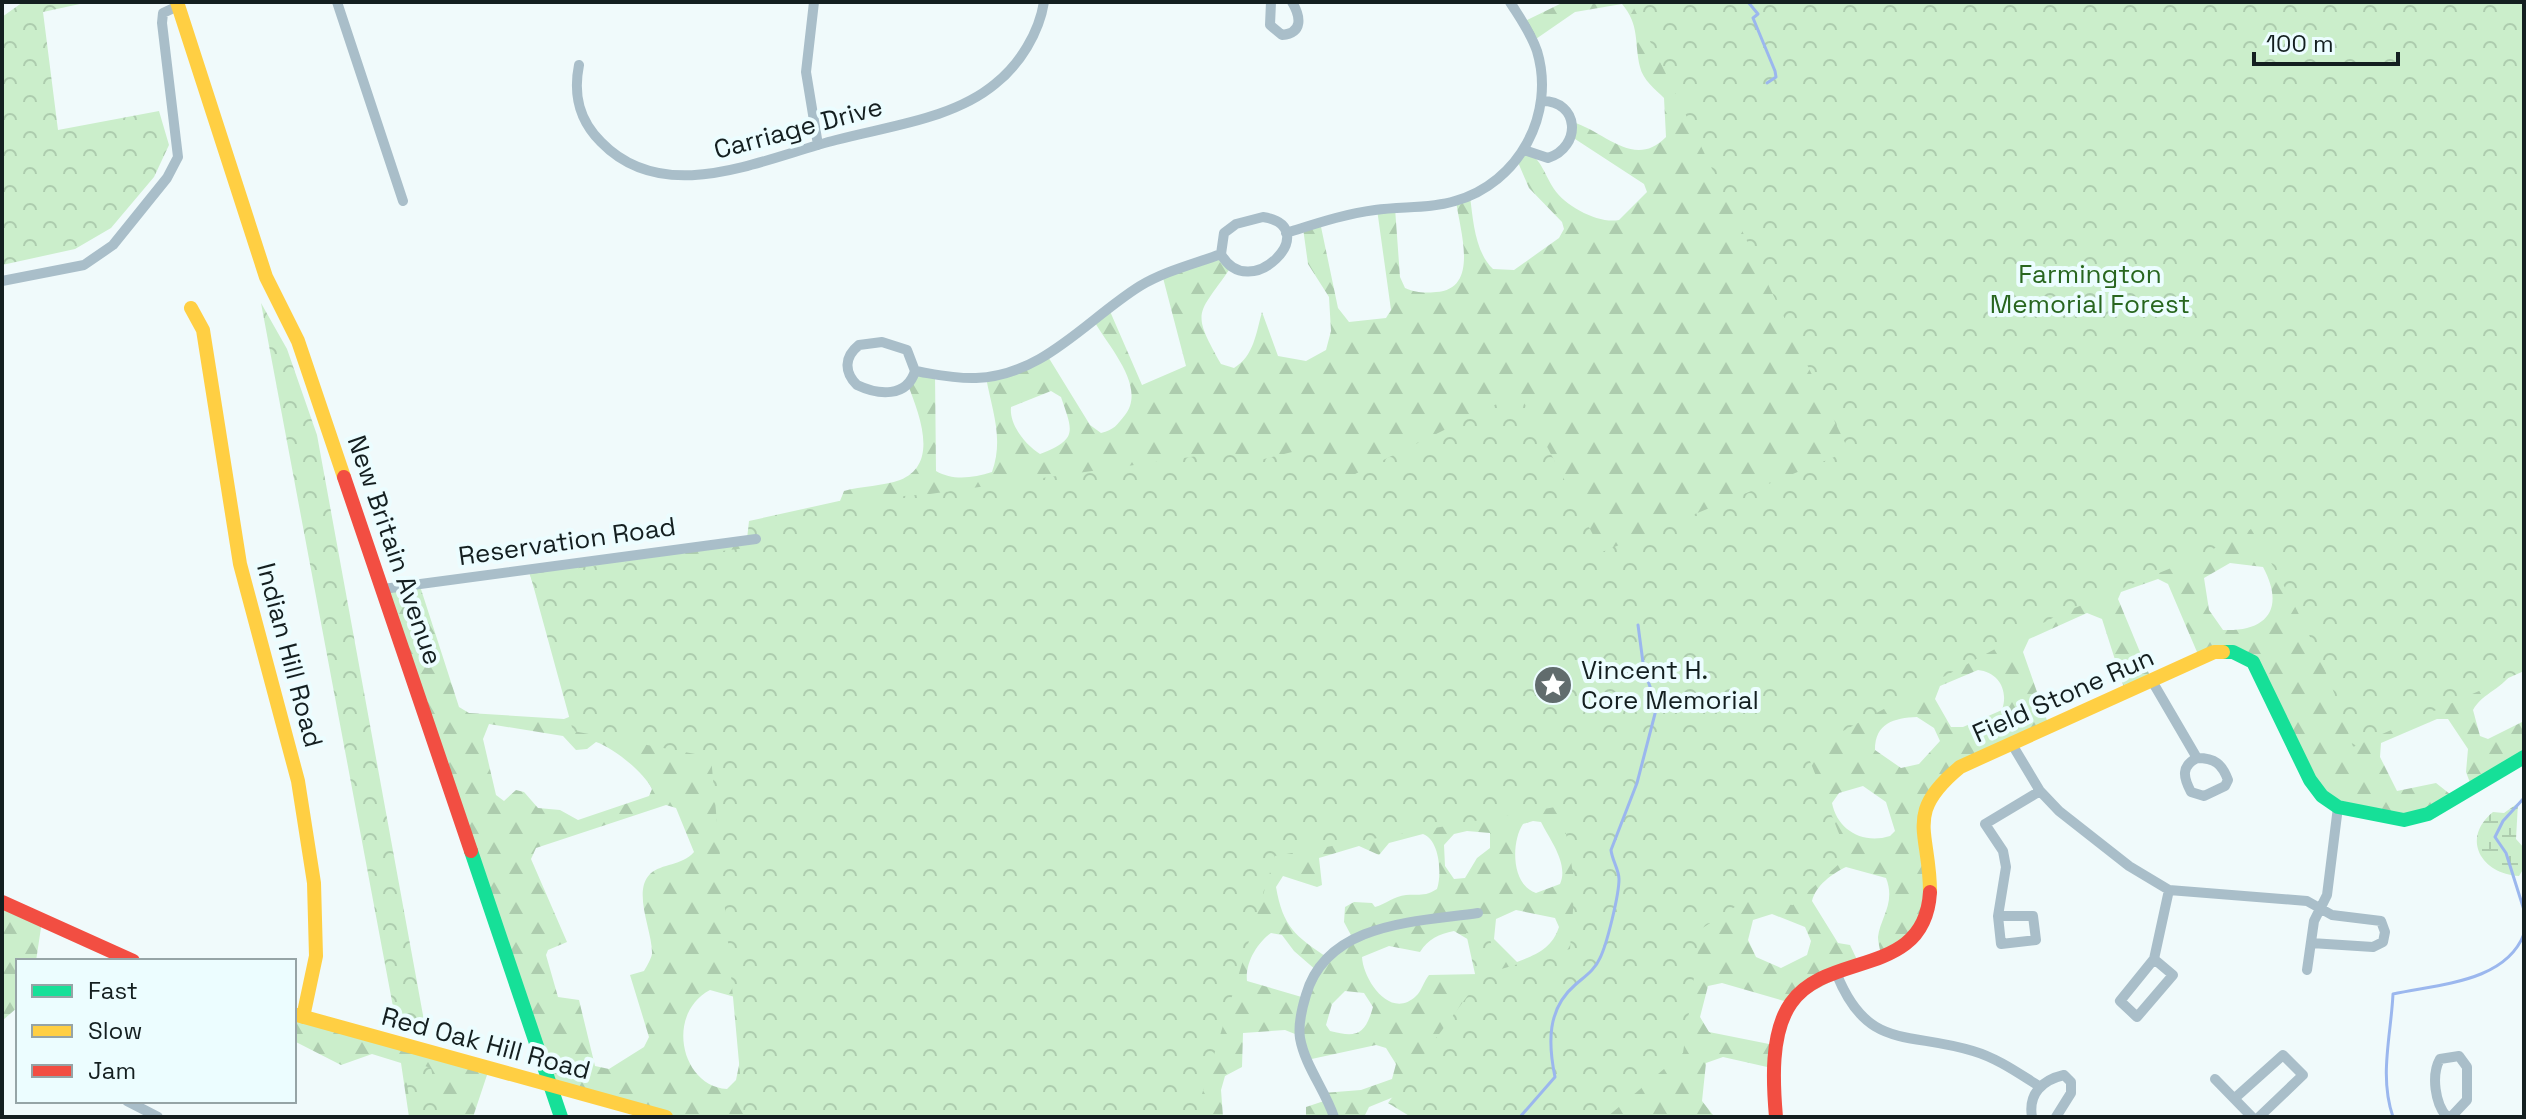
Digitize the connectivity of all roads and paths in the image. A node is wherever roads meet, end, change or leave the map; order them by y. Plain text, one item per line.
1 (337, 2) edge
2 (814, 2) edge
3 (1044, 2) edge
4 (1271, 2) edge
5 (1292, 2) edge
6 (1510, 2) edge
7 (177, 4) edge
8 (579, 65) dead end
9 (1541, 101) junction
10 (818, 145) junction
11 (1524, 150) junction
12 (403, 201) dead end
13 (1286, 233) junction
14 (1221, 254) junction
15 (2, 281) edge
16 (191, 308) dead end
17 (915, 371) junction
18 (756, 539) dead end
19 (383, 589) junction
20 (2152, 681) junction
21 (2013, 746) junction
22 (2524, 757) edge
23 (2197, 758) junction
24 (2040, 791) junction
25 (2338, 807) junction
26 (2169, 890) junction
27 (2, 902) edge
28 (2321, 908) junction
29 (1478, 913) dead end
30 (1998, 916) dead end
31 (2311, 943) junction
32 (102, 956) edge
33 (2154, 959) junction
34 (2307, 970) dead end
35 (1837, 975) junction
36 (298, 1015) edge
37 (2215, 1079) dead end
38 (550, 1086) junction
39 (2039, 1086) junction
40 (2235, 1098) junction
41 (131, 1103) edge
42 (158, 1117) edge
43 (561, 1117) edge
44 (666, 1117) edge
45 (1334, 1117) edge
46 (1776, 1117) edge
47 (2032, 1117) edge
48 (2056, 1117) edge
49 (2252, 1117) edge
50 (2259, 1117) edge
51 (2449, 1117) edge

1 - 12 street
2 - 10 street
3 - 10 street, Carriage Drive
4 - 5 street
6 - 9 street
7 - 15 street
7 - 19 street, New Britain Avenue
8 - 10 street, Carriage Drive
9 - 11 street
9 - 11 street
11 - 13 street
13 - 14 street
13 - 14 street
14 - 17 street
16 - 36 street, Indian Hill Road
17 - 17 street
18 - 19 street, Reservation Road
19 - 38 street, New Britain Avenue
20 - 21 street, Field Stone Run
20 - 23 street
20 - 25 street, Field Stone Run
21 - 24 street
21 - 35 street, Field Stone Run
22 - 25 street
23 - 23 street
24 - 26 street
24 - 30 street
25 - 28 street
26 - 28 street
26 - 33 street
27 - 32 street
28 - 31 street
28 - 31 street
29 - 45 street
31 - 34 street
33 - 33 street
35 - 39 street
35 - 46 street, Field Stone Run
36 - 38 street, Red Oak Hill Road
37 - 40 street
38 - 43 street, New Britain Avenue
38 - 44 street, Red Oak Hill Road
39 - 47 street
39 - 48 street
40 - 49 street
40 - 50 street
41 - 42 street
51 - 51 street

